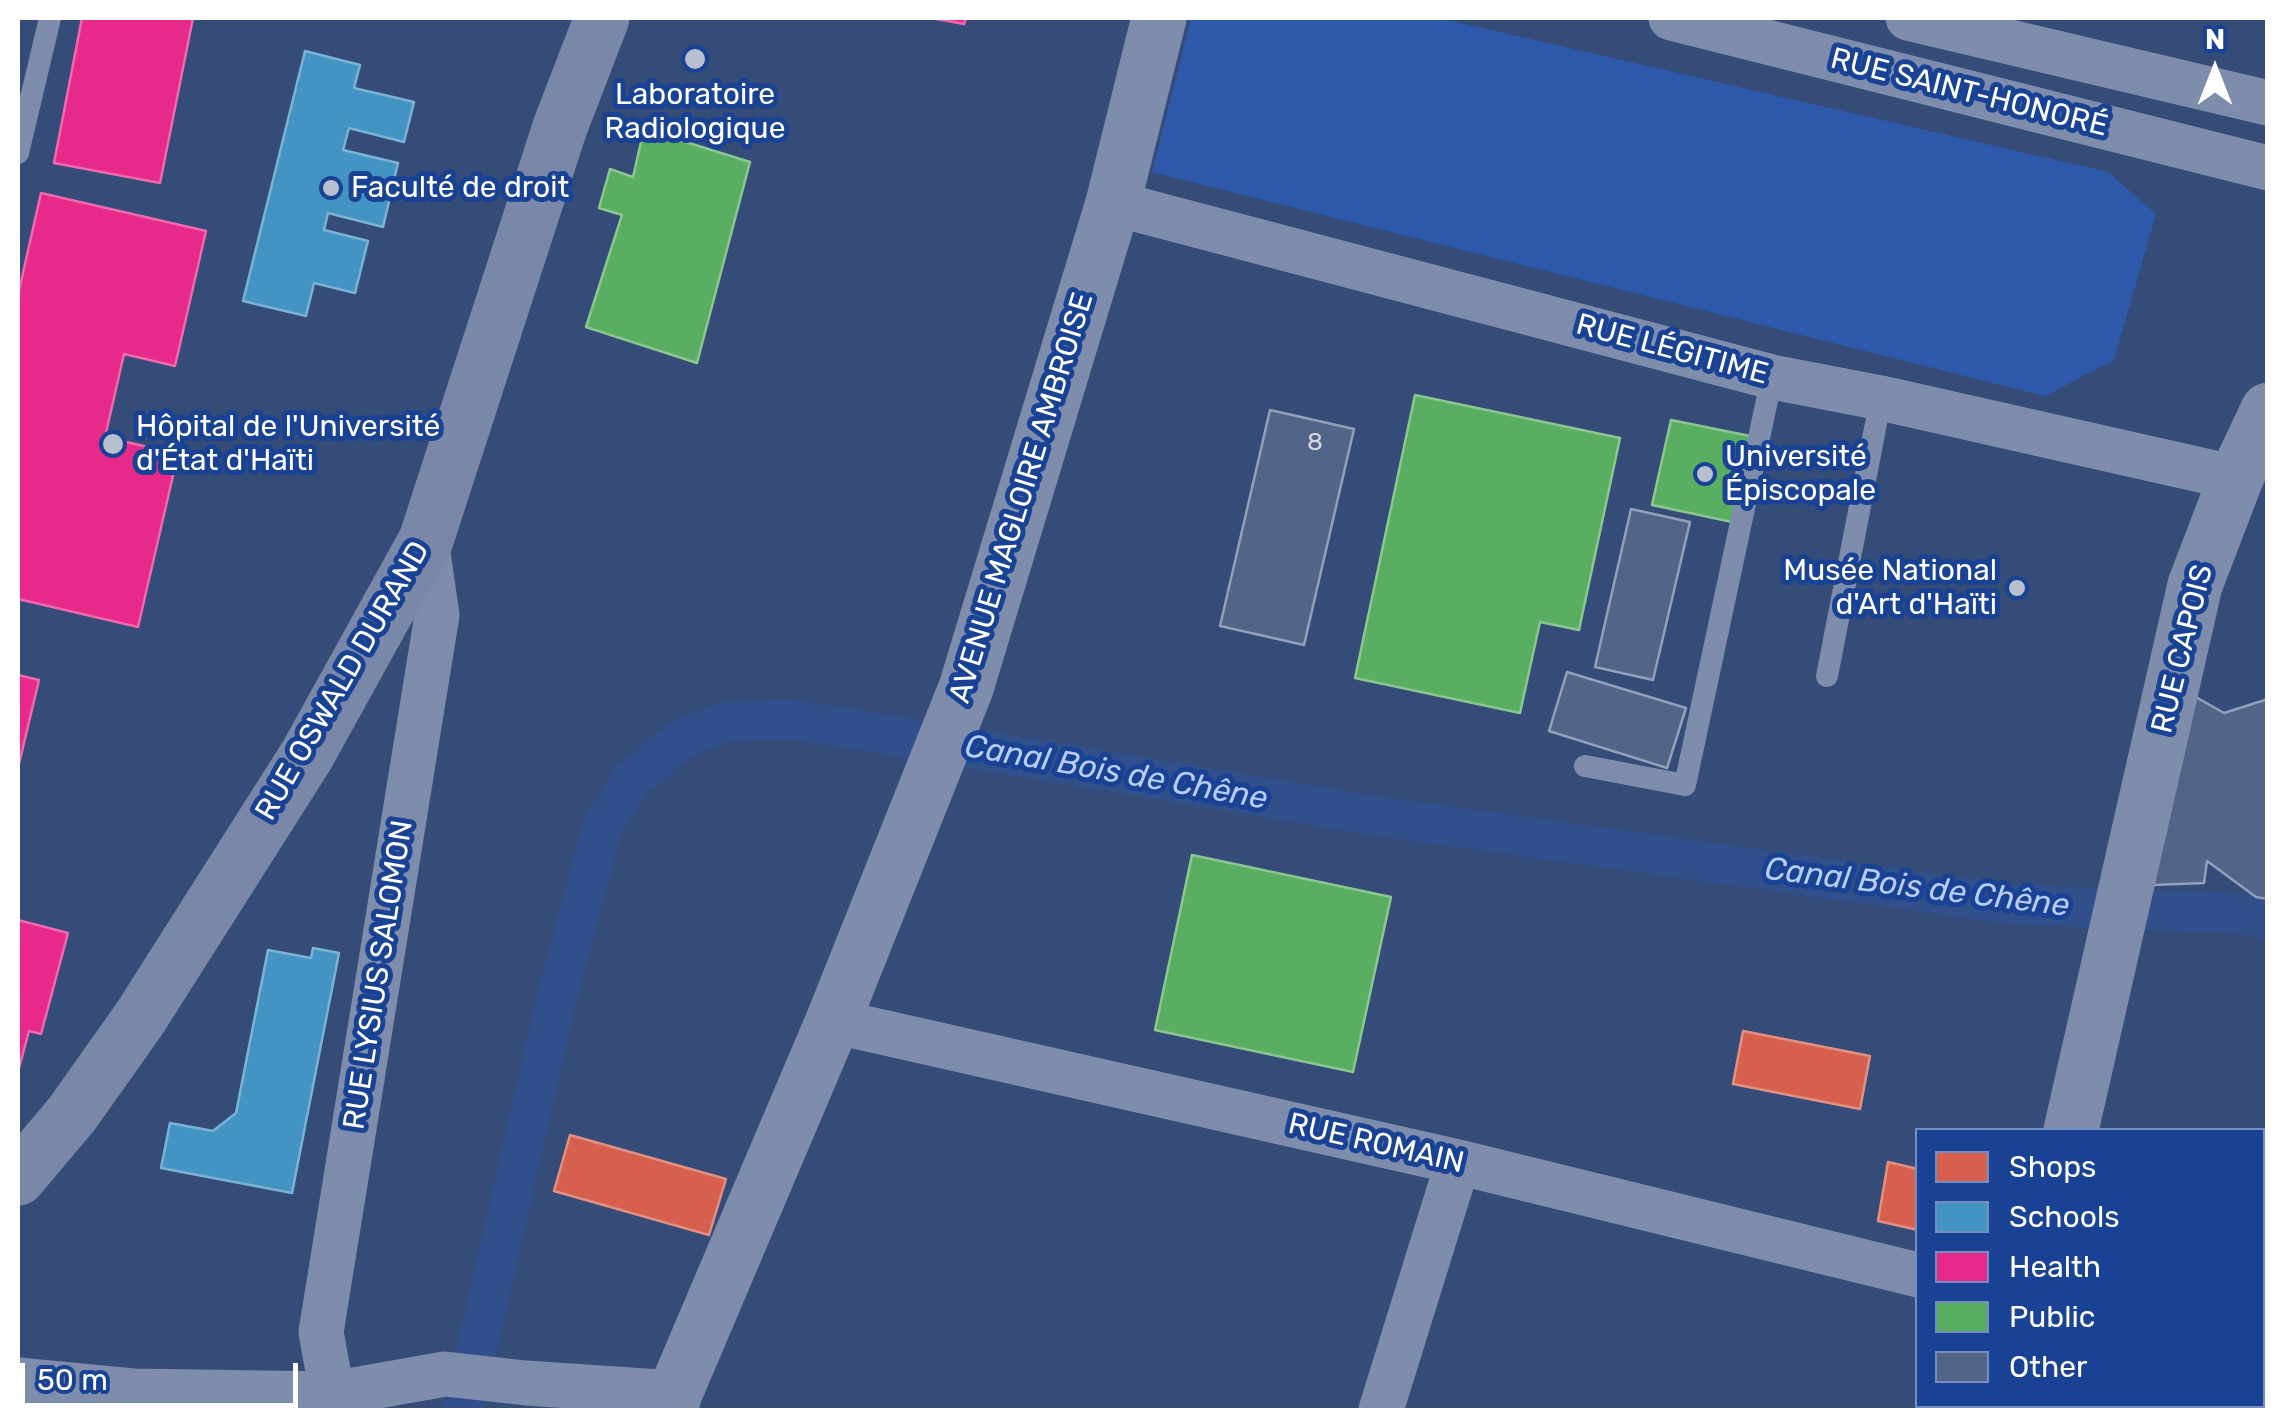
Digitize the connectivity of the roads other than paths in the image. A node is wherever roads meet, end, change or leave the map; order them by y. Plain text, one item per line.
1 (50, 18) edge
2 (602, 18) edge
3 (1159, 18) edge
4 (1671, 18) edge
5 (1908, 18) edge
6 (2268, 104) edge
7 (18, 153) edge
8 (2268, 168) edge
9 (1113, 203) junction
10 (1772, 376) junction
11 (1881, 398) junction
12 (2268, 410) edge
13 (2236, 478) junction
14 (426, 540) junction
15 (1828, 676) dead end
16 (1584, 766) dead end
17 (833, 1021) junction
18 (2071, 1128) edge
19 (1458, 1162) junction
20 (18, 1178) edge
21 (1915, 1273) edge
22 (18, 1380) edge
23 (333, 1402) edge
24 (672, 1402) edge
25 (1381, 1410) edge

1 - 7 lane
2 - 14 main road, RUE OSWALD DURAND
3 - 9 street, AVENUE MAGLOIRE AMBROISE
4 - 8 street, RUE SAINT-HONORÉ
5 - 6 street, RUE SAINT-HONORÉ
9 - 10 street, RUE LÉGITIME
9 - 17 street, AVENUE MAGLOIRE AMBROISE
10 - 11 street, RUE LÉGITIME
10 - 16 lane
11 - 13 street, RUE LÉGITIME
11 - 15 lane
12 - 13 street, RUE CAPOIS
13 - 18 street, RUE CAPOIS
14 - 20 main road, RUE OSWALD DURAND
14 - 23 street, RUE LYSIUS SALOMON
17 - 19 street, RUE ROMAIN
17 - 24 street, AVENUE MAGLOIRE AMBROISE
19 - 21 street, RUE ROMAIN
19 - 25 street
22 - 23 street
23 - 24 street

